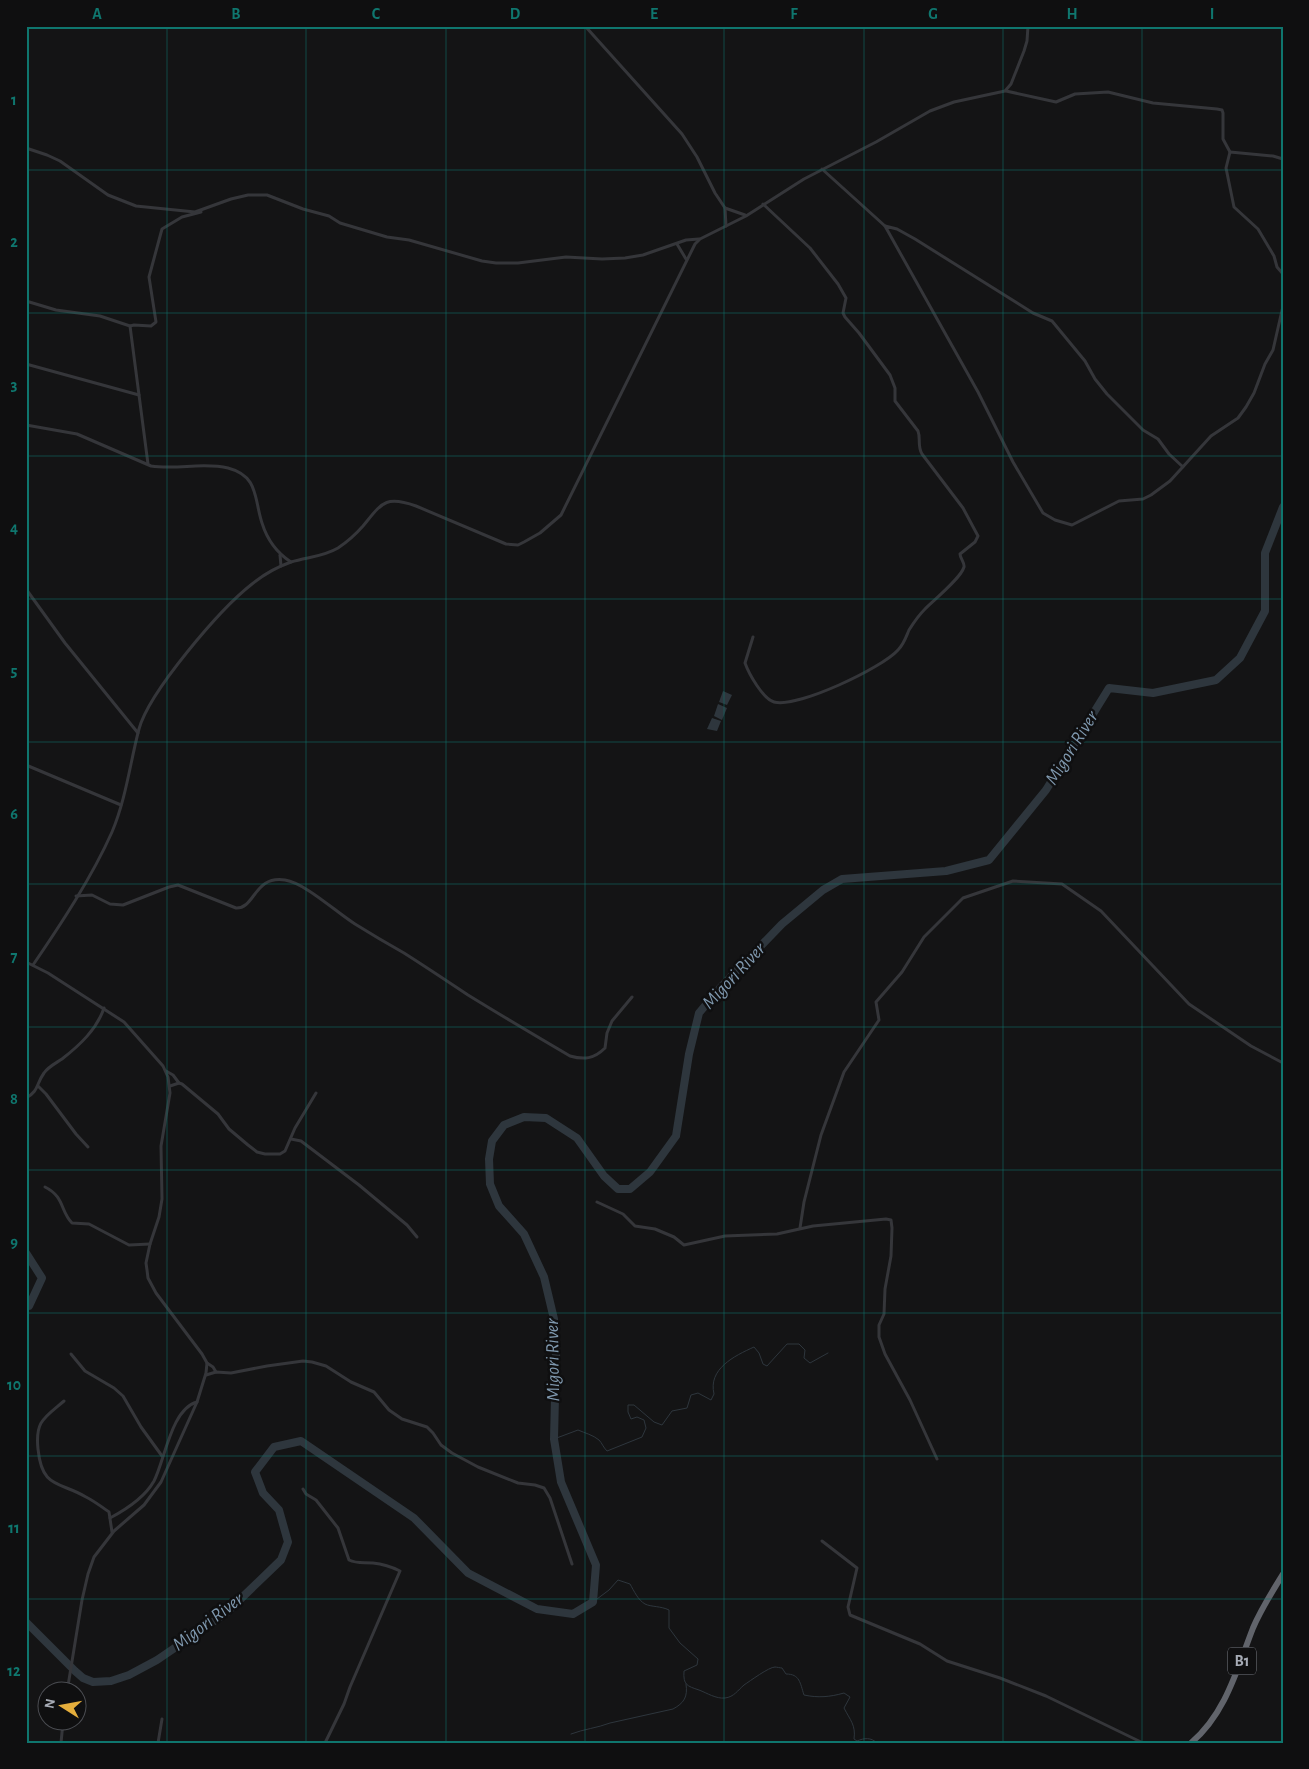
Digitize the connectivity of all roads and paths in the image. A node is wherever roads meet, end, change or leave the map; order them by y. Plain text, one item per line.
1 (585, 26) edge
2 (1028, 26) edge
3 (1005, 91) junction
4 (27, 150) edge
5 (1230, 152) junction
6 (1283, 159) edge
7 (822, 169) junction
8 (762, 204) junction
9 (725, 208) junction
10 (206, 209) junction
11 (746, 216) junction
12 (885, 226) junction
13 (726, 227) junction
14 (700, 239) junction
15 (677, 244) junction
16 (686, 260) junction
17 (1283, 274) edge
18 (26, 301) edge
19 (1283, 306) edge
20 (130, 326) junction
21 (26, 364) edge
22 (139, 395) junction
23 (26, 426) edge
24 (148, 464) junction
25 (1183, 467) junction
26 (279, 553) junction
27 (291, 562) junction
28 (281, 566) junction
29 (26, 589) edge
30 (753, 636) dead end
31 (138, 734) junction
32 (26, 765) edge
33 (121, 805) junction
34 (76, 896) junction
35 (26, 962) edge
36 (33, 965) junction
37 (632, 996) dead end
38 (104, 1008) junction
39 (1283, 1063) edge
40 (166, 1071) junction
41 (179, 1083) junction
42 (38, 1086) junction
43 (170, 1086) junction
44 (316, 1093) dead end
45 (26, 1098) edge
46 (291, 1139) junction
47 (88, 1147) dead end
48 (45, 1187) dead end
49 (597, 1202) dead end
50 (800, 1228) junction
51 (417, 1237) dead end
52 (150, 1244) junction
53 (71, 1354) dead end
54 (206, 1363) junction
55 (216, 1372) junction
56 (206, 1375) junction
57 (64, 1402) dead end
58 (197, 1402) junction
59 (162, 1456) junction
60 (937, 1459) dead end
61 (303, 1489) dead end
62 (110, 1518) junction
63 (113, 1533) junction
64 (822, 1541) dead end
65 (572, 1564) dead end
66 (1283, 1574) edge
67 (69, 1682) edge
68 (162, 1720) dead end
69 (158, 1743) edge
70 (325, 1743) edge
71 (1142, 1743) edge
72 (1191, 1743) edge

1 - 9 street
2 - 3 street
3 - 5 street
3 - 7 street
4 - 10 street
5 - 6 street
5 - 17 street
7 - 8 street
7 - 12 street
8 - 11 street
8 - 30 street
9 - 11 street
9 - 13 street
10 - 15 street
10 - 20 street
11 - 13 street
12 - 25 street
12 - 25 street
13 - 14 street
14 - 15 street
14 - 16 street
15 - 16 street
16 - 27 street
18 - 20 street
19 - 25 street
20 - 22 street
21 - 22 street
22 - 24 street
23 - 24 street
24 - 26 street
26 - 27 street
26 - 28 street
27 - 28 street
28 - 31 street
29 - 31 street
31 - 33 street
32 - 33 street
33 - 34 street
34 - 36 street
34 - 37 street
35 - 36 street
36 - 38 street
38 - 40 street
38 - 42 street
39 - 50 street
40 - 41 street
40 - 43 street
41 - 43 street
41 - 46 street
42 - 45 street
42 - 47 street
43 - 52 street
44 - 46 street
46 - 51 street
48 - 52 street
49 - 50 street
50 - 60 street
52 - 54 street
53 - 59 street
54 - 55 street
54 - 56 street
55 - 56 street
55 - 65 street
56 - 58 street
57 - 62 street
58 - 59 street
58 - 63 street
59 - 62 street
61 - 70 street
62 - 63 street
63 - 67 street
64 - 71 street
66 - 72 highway, B1
68 - 69 street

